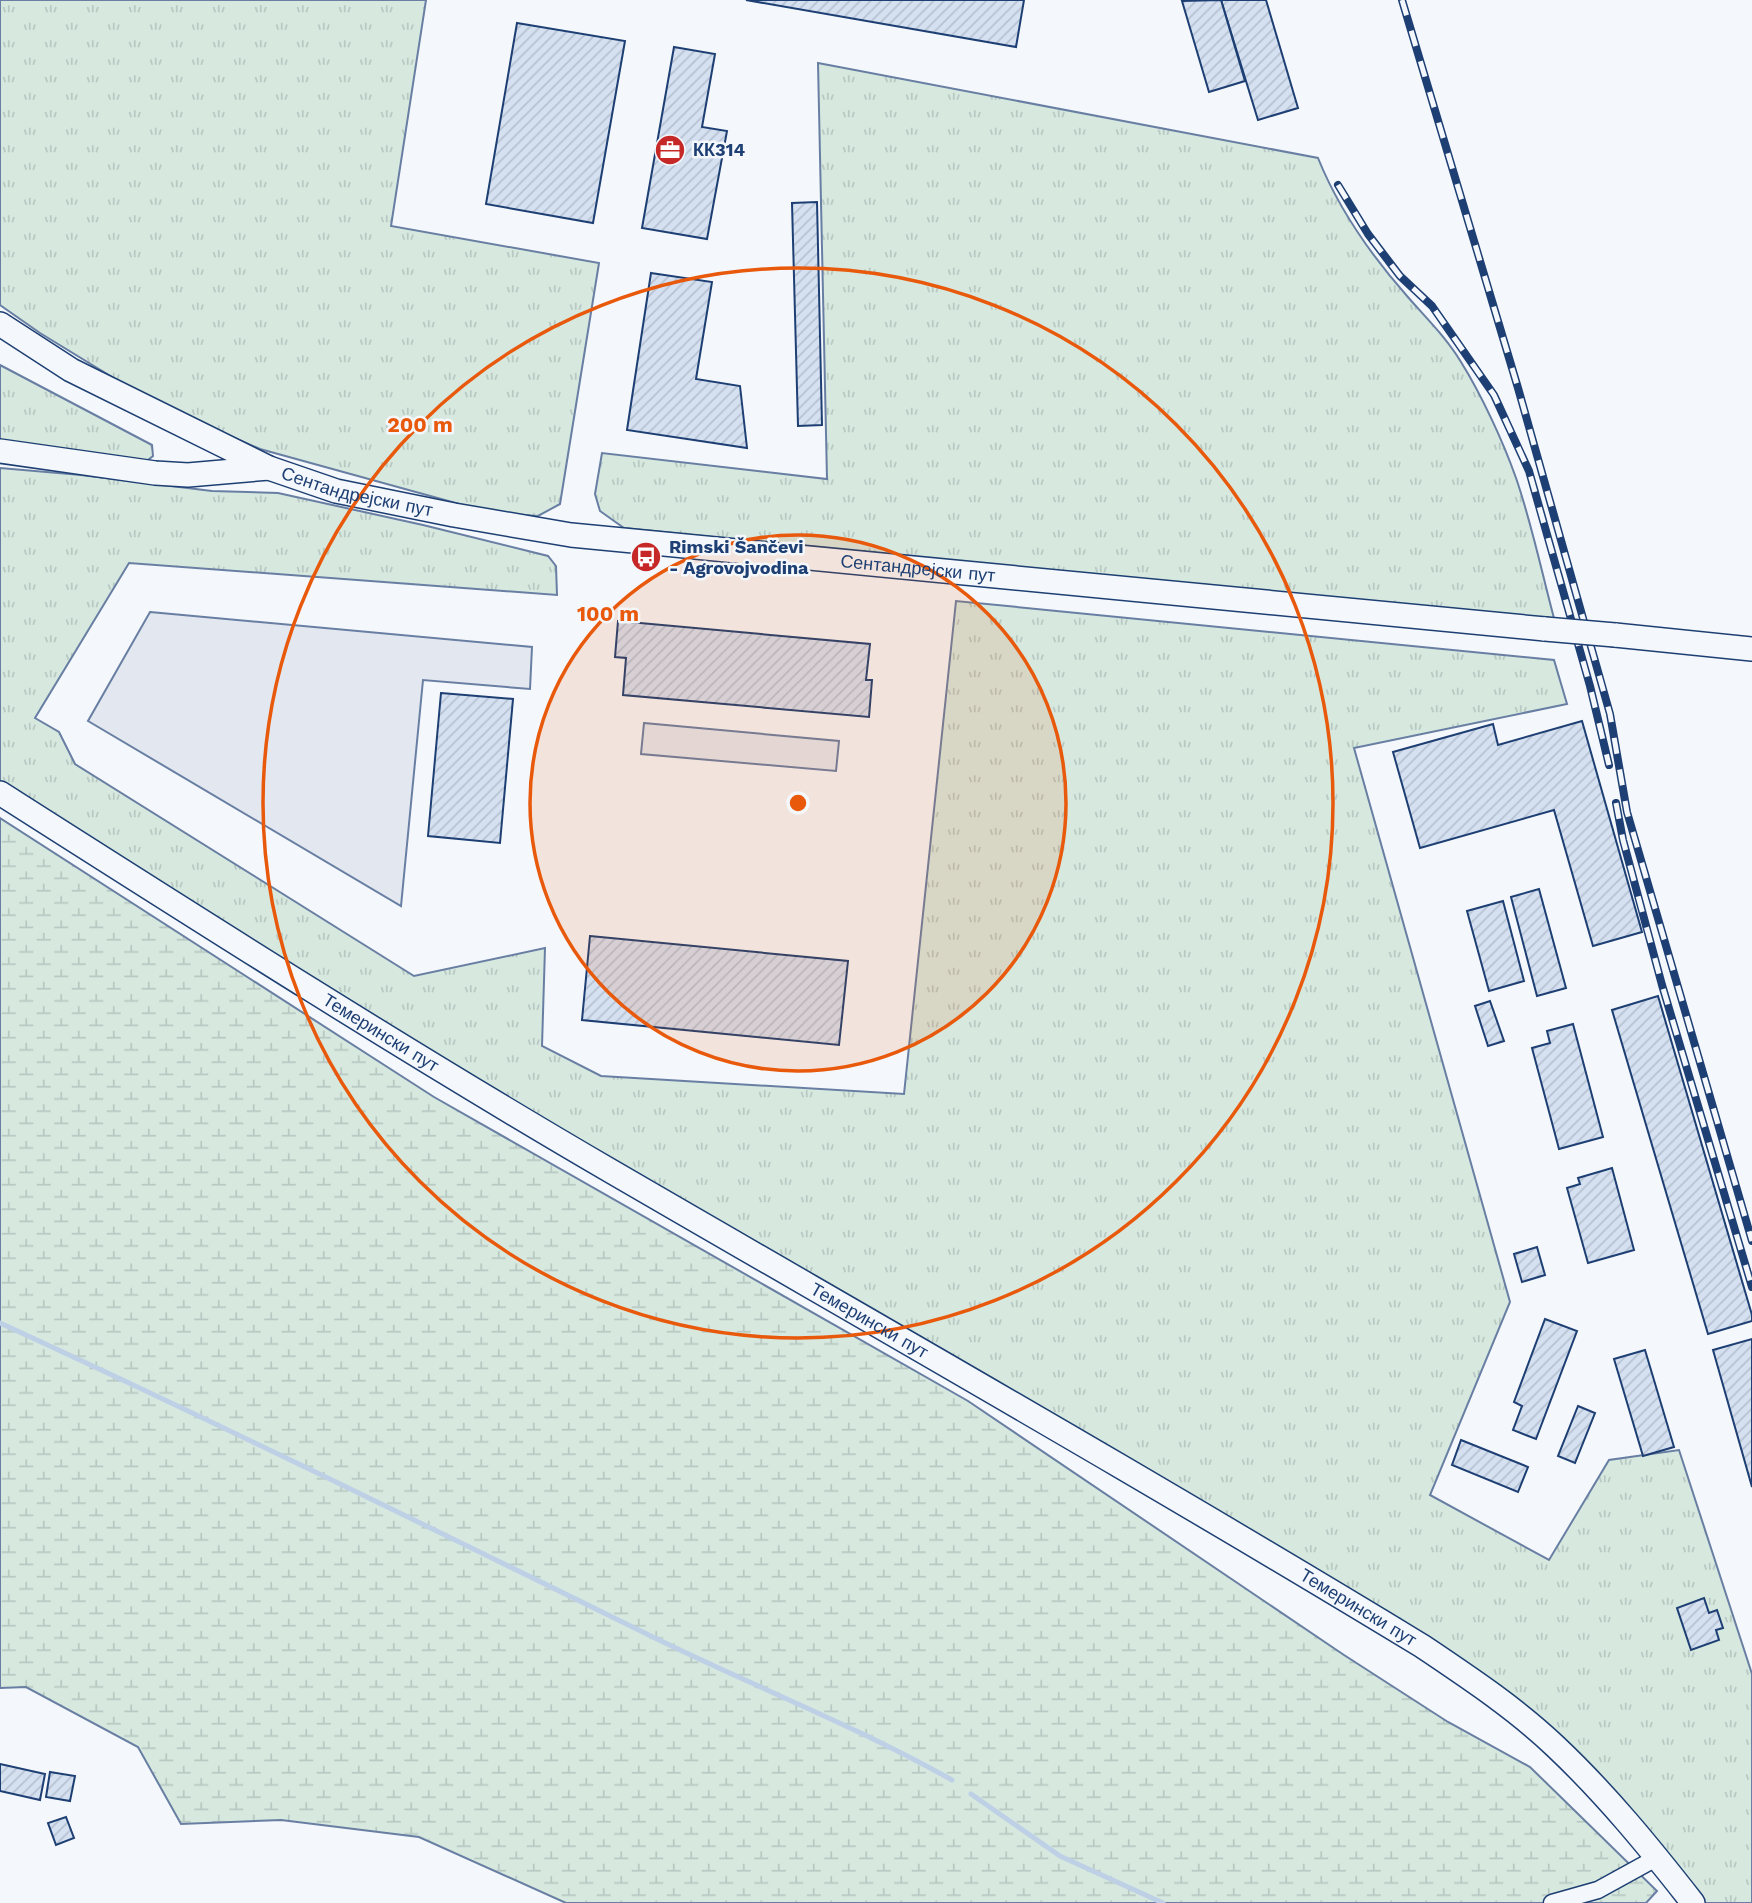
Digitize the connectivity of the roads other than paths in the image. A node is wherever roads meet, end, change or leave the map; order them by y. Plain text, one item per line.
1 (0, 324) edge
2 (0, 451) edge
3 (269, 468) junction
4 (1752, 649) edge
5 (0, 793) edge
6 (1658, 1857) junction
7 (1552, 1903) edge
8 (1693, 1903) edge

1 - 3 main road, Сентандрејски пут
2 - 3 main road
3 - 4 main road, Сентандрејски пут, bridge
5 - 6 main road, Темерински пут
6 - 7 street
6 - 8 main road, Темерински пут

